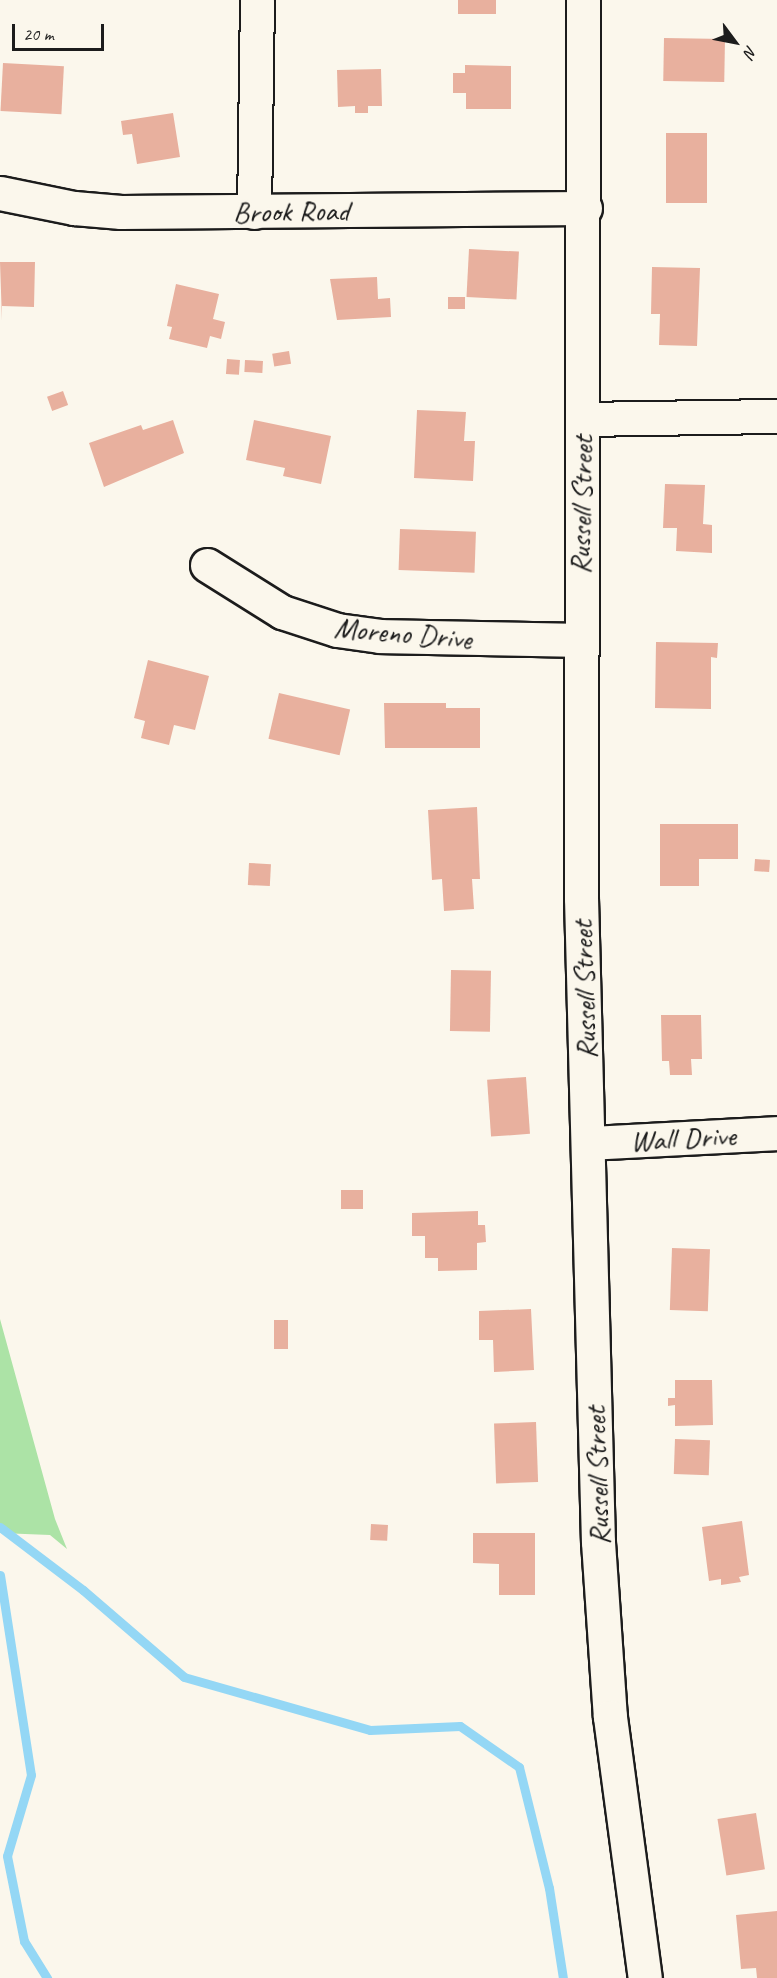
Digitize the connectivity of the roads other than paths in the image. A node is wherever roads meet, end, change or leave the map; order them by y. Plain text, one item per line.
1 (256, 0) edge
2 (583, 0) edge
3 (0, 193) edge
4 (585, 208) junction
5 (254, 212) junction
6 (777, 416) edge
7 (582, 419) junction
8 (207, 565) dead end
9 (580, 640) junction
10 (777, 1132) edge
11 (589, 1143) junction
12 (645, 1978) edge

1 - 5 street
2 - 4 street, Russell Street
3 - 5 street, Brook Road
4 - 5 street, Brook Road
4 - 7 street, Russell Street
6 - 7 street
7 - 9 street, Russell Street
8 - 9 street, Moreno Drive
9 - 11 street, Russell Street
10 - 11 street, Wall Drive
11 - 12 street, Russell Street

